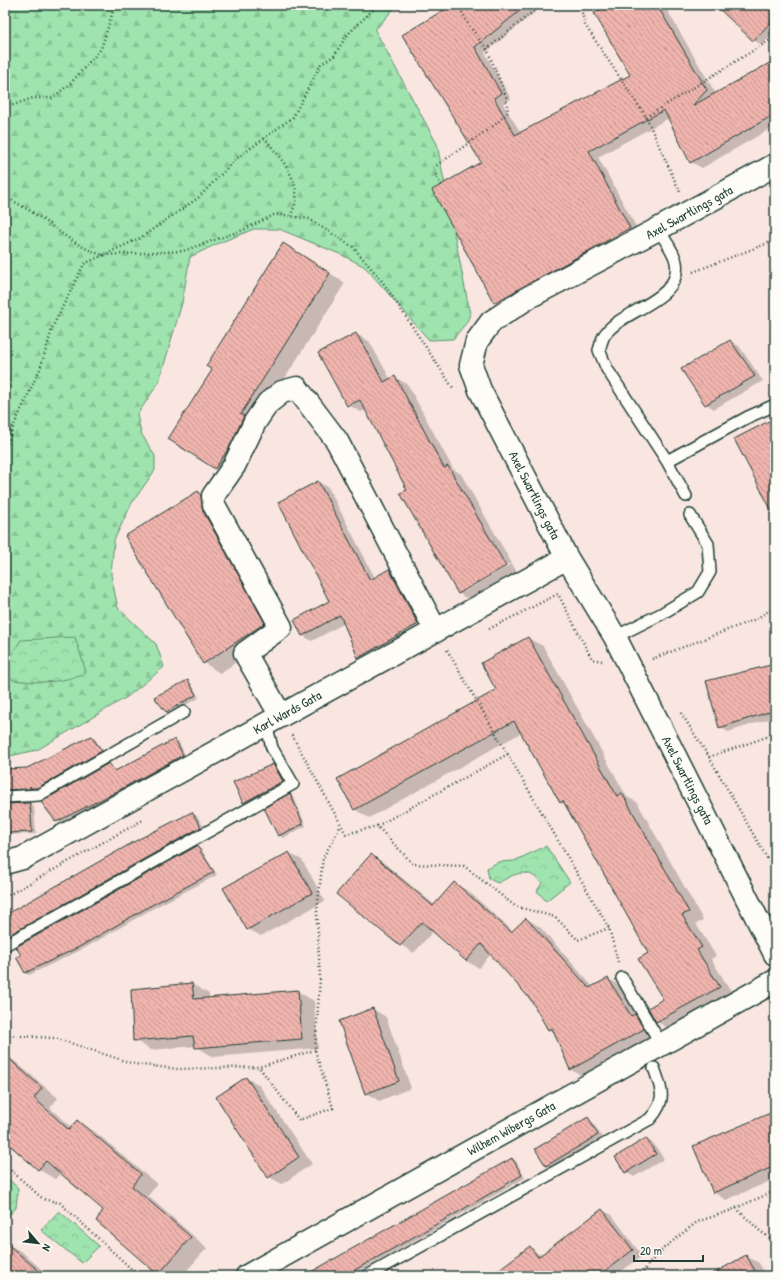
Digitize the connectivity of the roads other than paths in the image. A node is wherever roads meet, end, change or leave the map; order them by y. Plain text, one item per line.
1 (775, 164) edge
2 (658, 229) junction
3 (775, 405) edge
4 (667, 461) junction
5 (686, 496) dead end
6 (690, 515) dead end
7 (567, 558) junction
8 (436, 631) junction
9 (615, 637) junction
10 (184, 712) dead end
11 (274, 720) junction
12 (5, 798) edge
13 (5, 863) edge
14 (5, 945) edge
15 (775, 954) edge
16 (622, 978) road end
17 (775, 981) edge
18 (661, 1044) junction
19 (654, 1068) dead end
20 (248, 1276) edge
21 (367, 1276) edge

1 - 2 street, Axel Swartlings gata
2 - 4 lane
2 - 7 street, Axel Swartlings gata
3 - 4 lane
4 - 5 lane
6 - 9 lane
7 - 8 street, Karl Wards Gata
7 - 9 street, Axel Swartlings gata
8 - 11 street, Karl Wards Gata
8 - 11 street
9 - 15 street, Axel Swartlings gata
10 - 12 lane
11 - 13 street, Karl Wards Gata
11 - 14 lane
16 - 18 lane
17 - 18 street, Wilhem Wibergs Gata
18 - 20 street, Wilhem Wibergs Gata
19 - 21 lane

